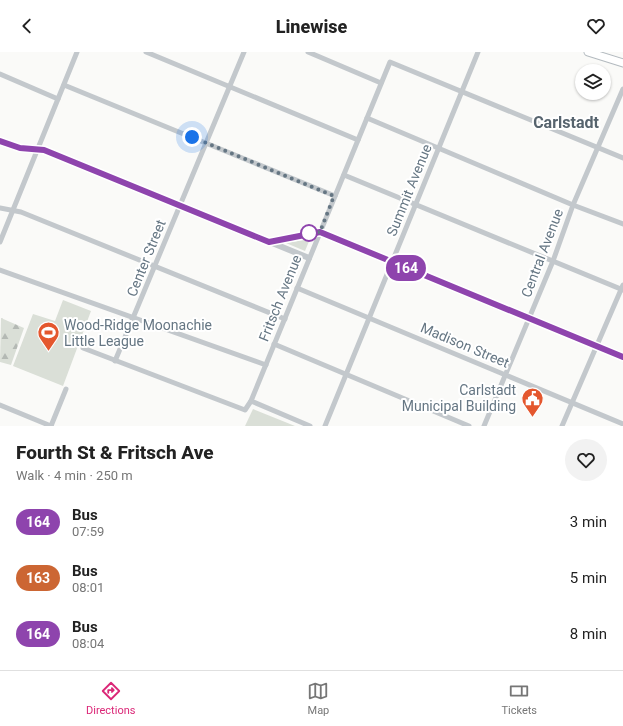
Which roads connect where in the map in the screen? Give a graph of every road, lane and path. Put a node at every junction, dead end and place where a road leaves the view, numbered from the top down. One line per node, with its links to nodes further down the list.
1 (77, 52): 10 (street)
2 (146, 52): 11 (street)
3 (244, 52): 11 (street, Center Street)
4 (308, 52): 9 (street)
5 (478, 52): 13 (street, Summit Avenue)
6 (588, 52): 7 (main road)
7 (623, 63)
8 (0, 74): 14 (street)
9 (381, 83): 13 (street, Fritsch Avenue); 15 (street, Fritsch Avenue)
10 (64, 85): 14 (street); 18 (street)
11 (230, 86): 16 (street); 18 (street, Center Street)
12 (623, 89): 20 (street, Central Avenue)
13 (462, 92): 19 (street, Summit Avenue); 20 (street)
14 (58, 99): 21 (street)
15 (367, 118): 16 (street, Fritsch Avenue); 19 (street)
16 (358, 140): 23 (street, Fritsch Avenue)
17 (0, 141): 21 (street)
18 (207, 143): 24 (street); 26 (street, Center Street)
19 (438, 148): 25 (street); 27 (street, Summit Avenue)
20 (597, 148): 22 (street); 25 (street, Central Avenue)
21 (37, 149): 26 (street); 29 (street)
22 (623, 158)
23 (344, 175): 24 (street, Fritsch Avenue); 27 (street)
24 (334, 196): 31 (street, Fritsch Avenue)
25 (573, 205): 30 (street); 35 (street, Central Avenue)
26 (180, 206): 33 (street); 37 (street, Center Street)
27 (415, 206): 35 (street); 36 (street, Summit Avenue)
28 (0, 208): 29 (street)
29 (13, 211): 32 (street); 37 (street)
30 (623, 224)
31 (320, 232): 33 (street); 34 (street, Fritsch Avenue); 36 (street)
32 (0, 242)
33 (269, 242): 34 (street)
34 (308, 258): 39 (street, Fritsch Avenue)
35 (553, 261): 40 (street); 42 (street, Central Avenue)
36 (393, 263): 41 (street, Summit Avenue); 42 (street)
37 (155, 267): 43 (street, Center Street); 44 (street)
38 (0, 270): 43 (street)
39 (297, 288): 41 (street, Madison Street); 44 (street, Fritsch Avenue)
40 (622, 288): 46 (street)
41 (369, 318): 51 (street, Summit Avenue); 52 (street, Madison Street)
42 (530, 318): 46 (street); 52 (street, Central Avenue)
43 (134, 319): 49 (street, Center Street); 50 (street)
44 (285, 319): 45 (street, Fritsch Avenue)
45 (274, 344): 50 (street, Fritsch Avenue); 51 (street)
46 (597, 346): 48 (street); 55 (street)
47 (83, 348): 49 (street)
48 (623, 357)
49 (115, 361): 54 (street, Fritsch Avenue)
50 (266, 365): 54 (street, Fritsch Avenue)
51 (347, 375): 60 (street, Summit Avenue); 61 (street)
52 (505, 375): 55 (street, Madison Street); 62 (street, Central Avenue)
53 (66, 390): 58 (street)
54 (251, 401): 59 (street)
55 (572, 402): 57 (street, Madison Street); 63 (street)
56 (0, 406): 58 (street)
57 (623, 424)
58 (51, 426)
59 (310, 426)
60 (325, 426)
61 (469, 426)
62 (484, 426)
63 (562, 426)

